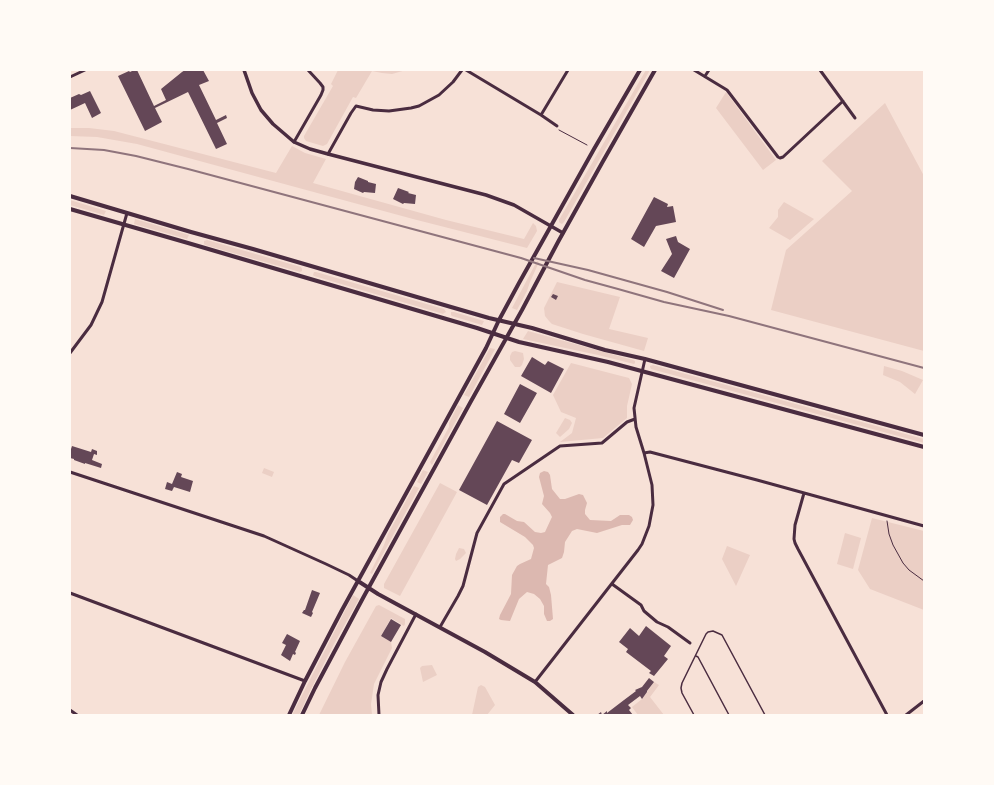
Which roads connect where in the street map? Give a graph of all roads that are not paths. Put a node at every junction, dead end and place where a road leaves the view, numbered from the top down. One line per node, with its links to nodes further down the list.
1 (85, 70): 13 (street)
2 (244, 70): 18 (street)
3 (308, 70): 18 (street)
4 (462, 70): 19 (street)
5 (466, 70): 15 (street)
6 (568, 70): 15 (street)
7 (640, 70): 24 (main road)
8 (655, 70): 25 (main road)
9 (694, 70): 12 (street)
10 (708, 70): 12 (street)
11 (820, 70): 14 (street)
12 (705, 76): 14 (street)
13 (70, 77)
14 (843, 101): 16 (street)
15 (541, 115): 17 (street)
16 (855, 118)
17 (557, 126)
18 (294, 142): 19 (street)
19 (328, 154): 24 (street)
20 (70, 196): 22 (main road)
21 (70, 210): 23 (main road)
22 (127, 213): 23 (street); 26 (main road)
23 (124, 225): 28 (main road); 30 (street)
24 (551, 226): 25 (street); 26 (main road)
25 (563, 233): 27 (main road)
26 (499, 320): 27 (main road); 28 (main road)
27 (514, 324): 29 (main road); 31 (main road)
28 (492, 333): 29 (main road); 40 (main road)
29 (506, 338): 32 (main road); 42 (main road)
30 (70, 353)
31 (645, 359): 32 (street); 34 (main road)
32 (642, 371): 33 (street); 35 (main road)
33 (635, 419): 36 (street); 45 (street)
34 (924, 435)
35 (924, 447)
36 (644, 453): 38 (street); 41 (street)
37 (70, 472): 40 (street)
38 (804, 493): 39 (street); 60 (street)
39 (924, 526)
40 (358, 581): 42 (main road); 48 (main road)
41 (612, 584): 46 (street); 49 (street)
42 (369, 588): 44 (main road); 54 (main road)
43 (70, 593): 48 (street)
44 (416, 614): 45 (main road); 55 (street)
45 (440, 627): 49 (main road)
46 (690, 643)
47 (695, 656): 57 (lane); 58 (lane); 59 (lane)
48 (305, 681): 53 (main road)
49 (535, 682): 56 (main road)
50 (924, 701): 61 (street)
51 (70, 710): 52 (street)
52 (77, 715)
53 (289, 715)
54 (302, 715)
55 (379, 715)
56 (573, 715)
57 (694, 715)
58 (729, 715)
59 (765, 715)
60 (888, 715)
61 (906, 715)

